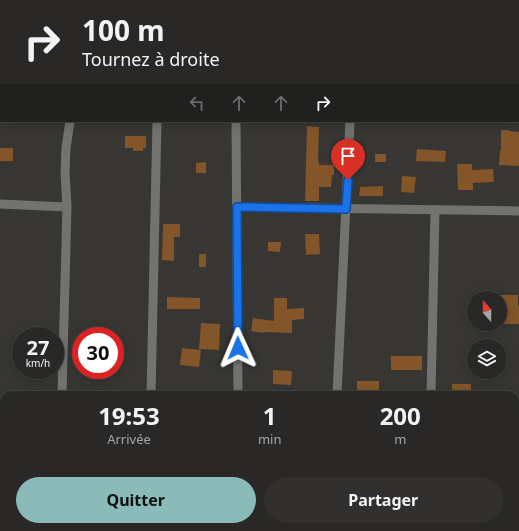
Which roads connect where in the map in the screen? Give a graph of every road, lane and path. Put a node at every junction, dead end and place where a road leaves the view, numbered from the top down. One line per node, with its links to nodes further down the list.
1 (70, 122): 6 (street)
2 (157, 122): 12 (street)
3 (236, 122): 7 (street)
4 (350, 122): 8 (street)
5 (0, 204): 6 (street)
6 (67, 207): 11 (street)
7 (237, 207): 8 (street); 13 (street)
8 (346, 209): 9 (street); 14 (street)
9 (435, 210): 10 (street); 15 (street)
10 (519, 211)
11 (62, 391)
12 (151, 391)
13 (238, 391)
14 (337, 391)
15 (430, 391)

